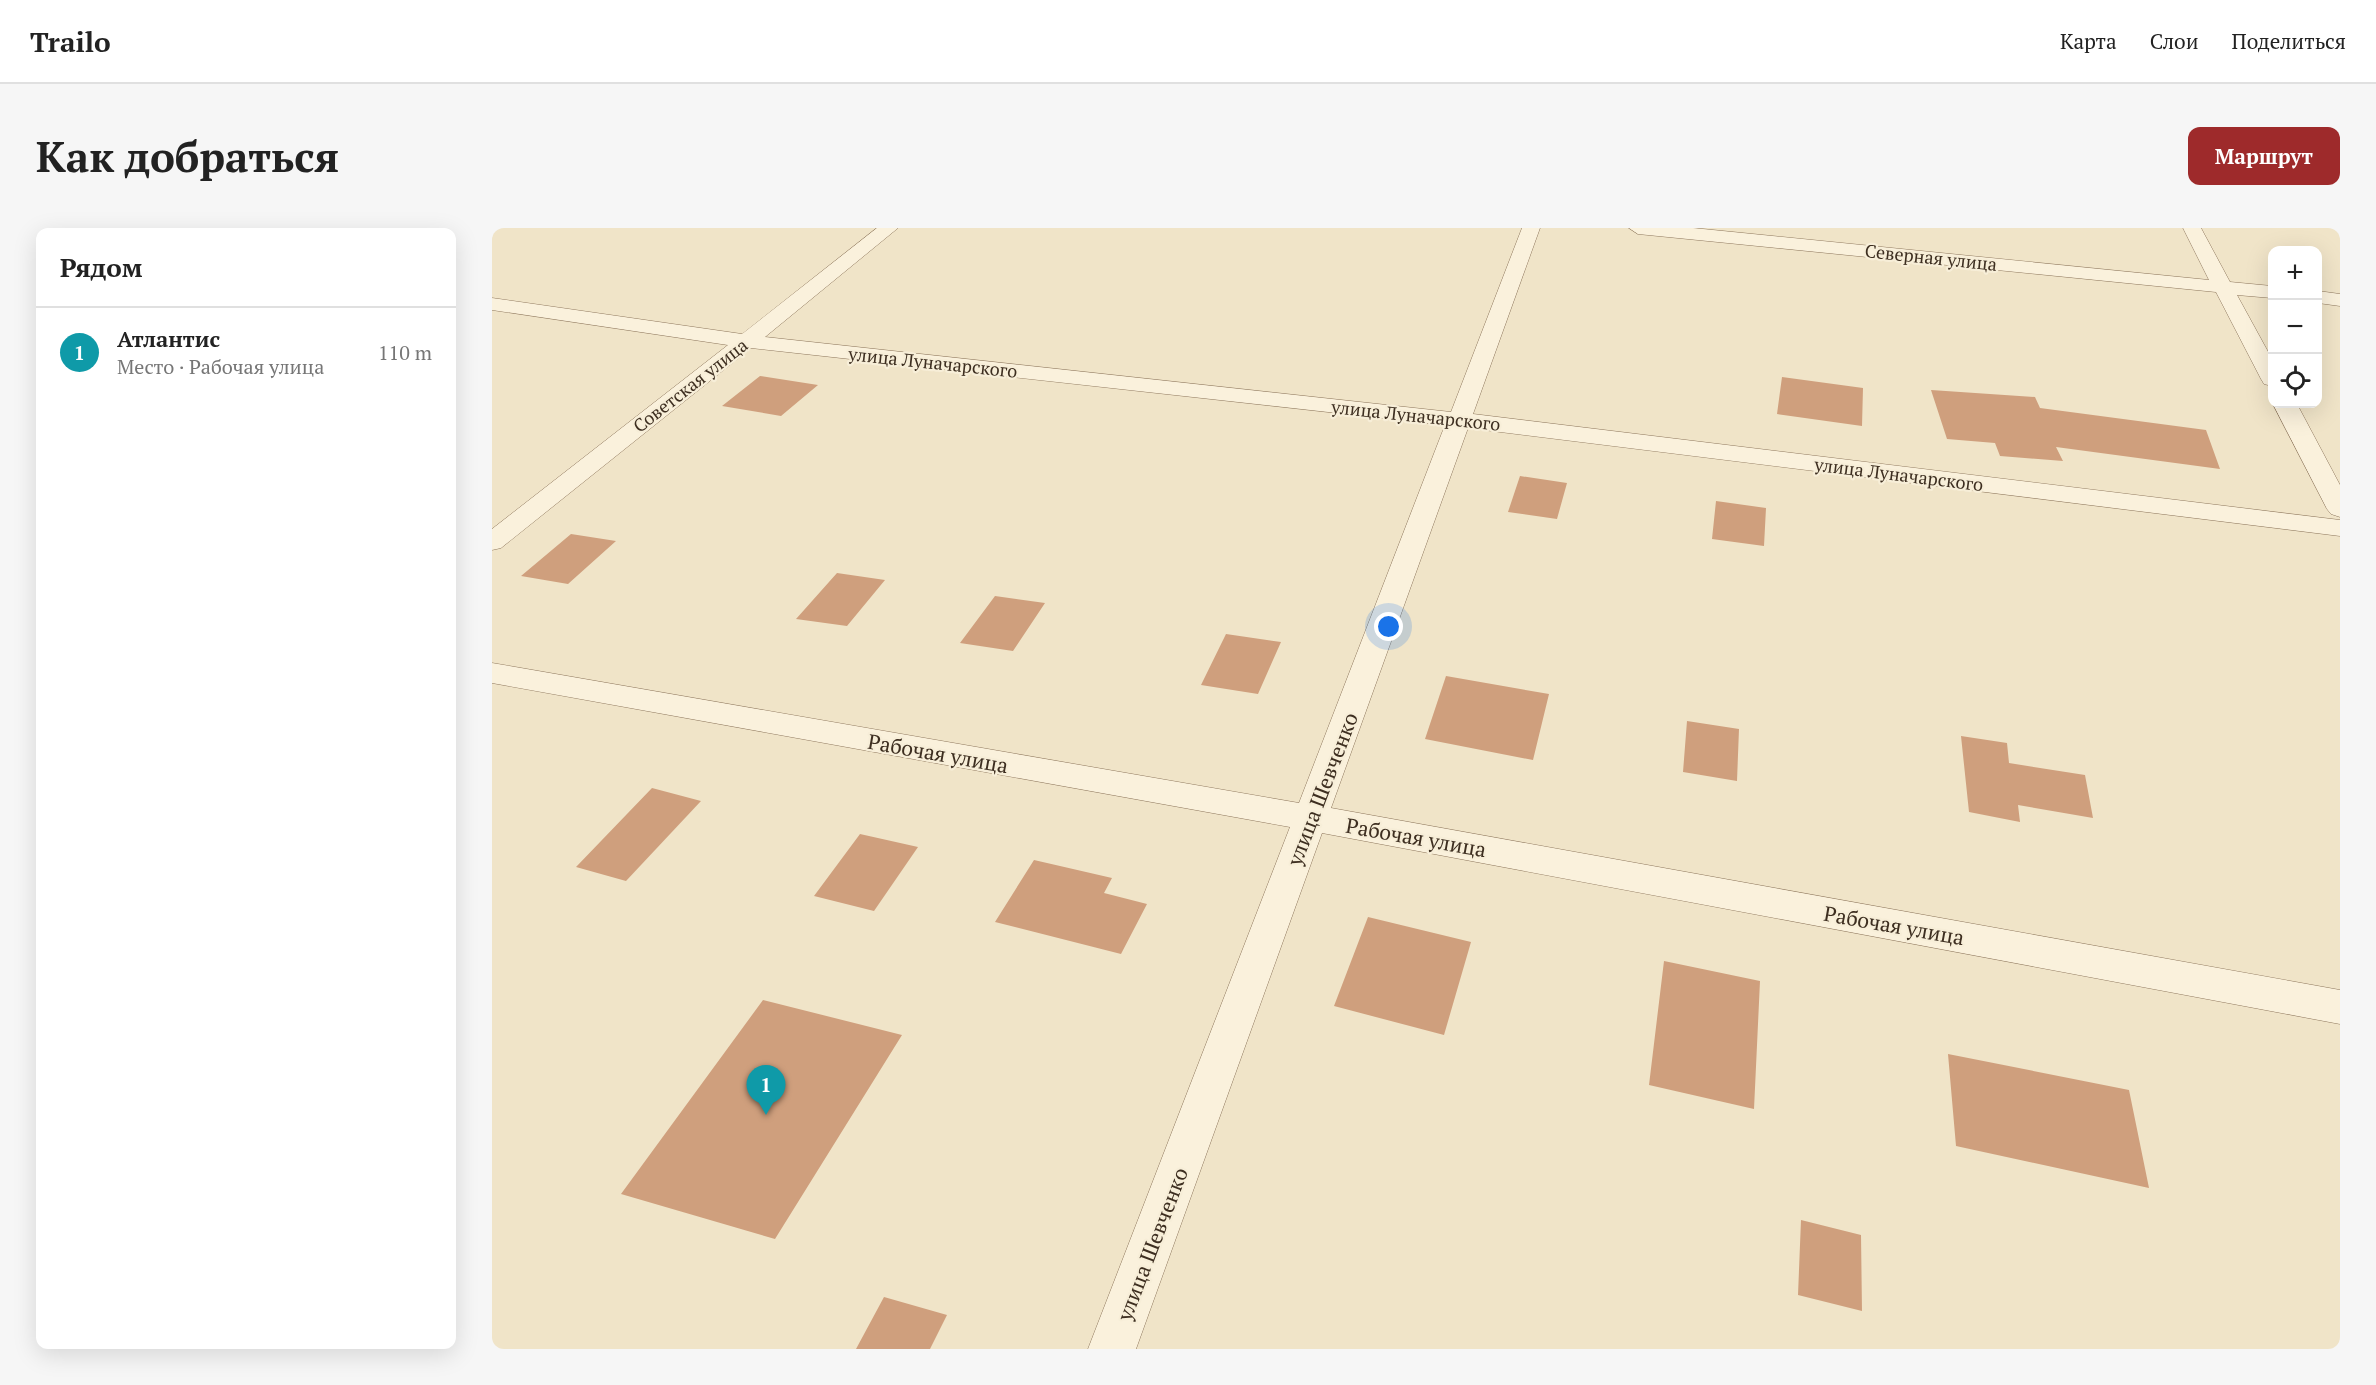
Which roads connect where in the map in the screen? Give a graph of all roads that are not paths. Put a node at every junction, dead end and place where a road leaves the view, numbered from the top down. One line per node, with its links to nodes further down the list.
1 (888, 228): 10 (street, Советская улица)
2 (1531, 228): 13 (street, улица Шевченко)
3 (1638, 228): 5 (street, Северная улица)
4 (2192, 228): 5 (street)
5 (2224, 286): 6 (street, Северная улица); 11 (street)
6 (2268, 292)
7 (2322, 298): 8 (street)
8 (2340, 300)
9 (492, 304): 10 (street, улица Луначарского)
10 (745, 341): 13 (street, улица Луначарского); 16 (street, Советская улица)
11 (2268, 371)
12 (2287, 408): 14 (street)
13 (1461, 420): 15 (street, улица Луначарского); 18 (street, улица Шевченко)
14 (2340, 509)
15 (2340, 528)
16 (492, 542)
17 (492, 673): 18 (street, Рабочая улица)
18 (1311, 818): 19 (street, Рабочая улица); 20 (street, улица Шевченко)
19 (2340, 1007)
20 (1112, 1349)

